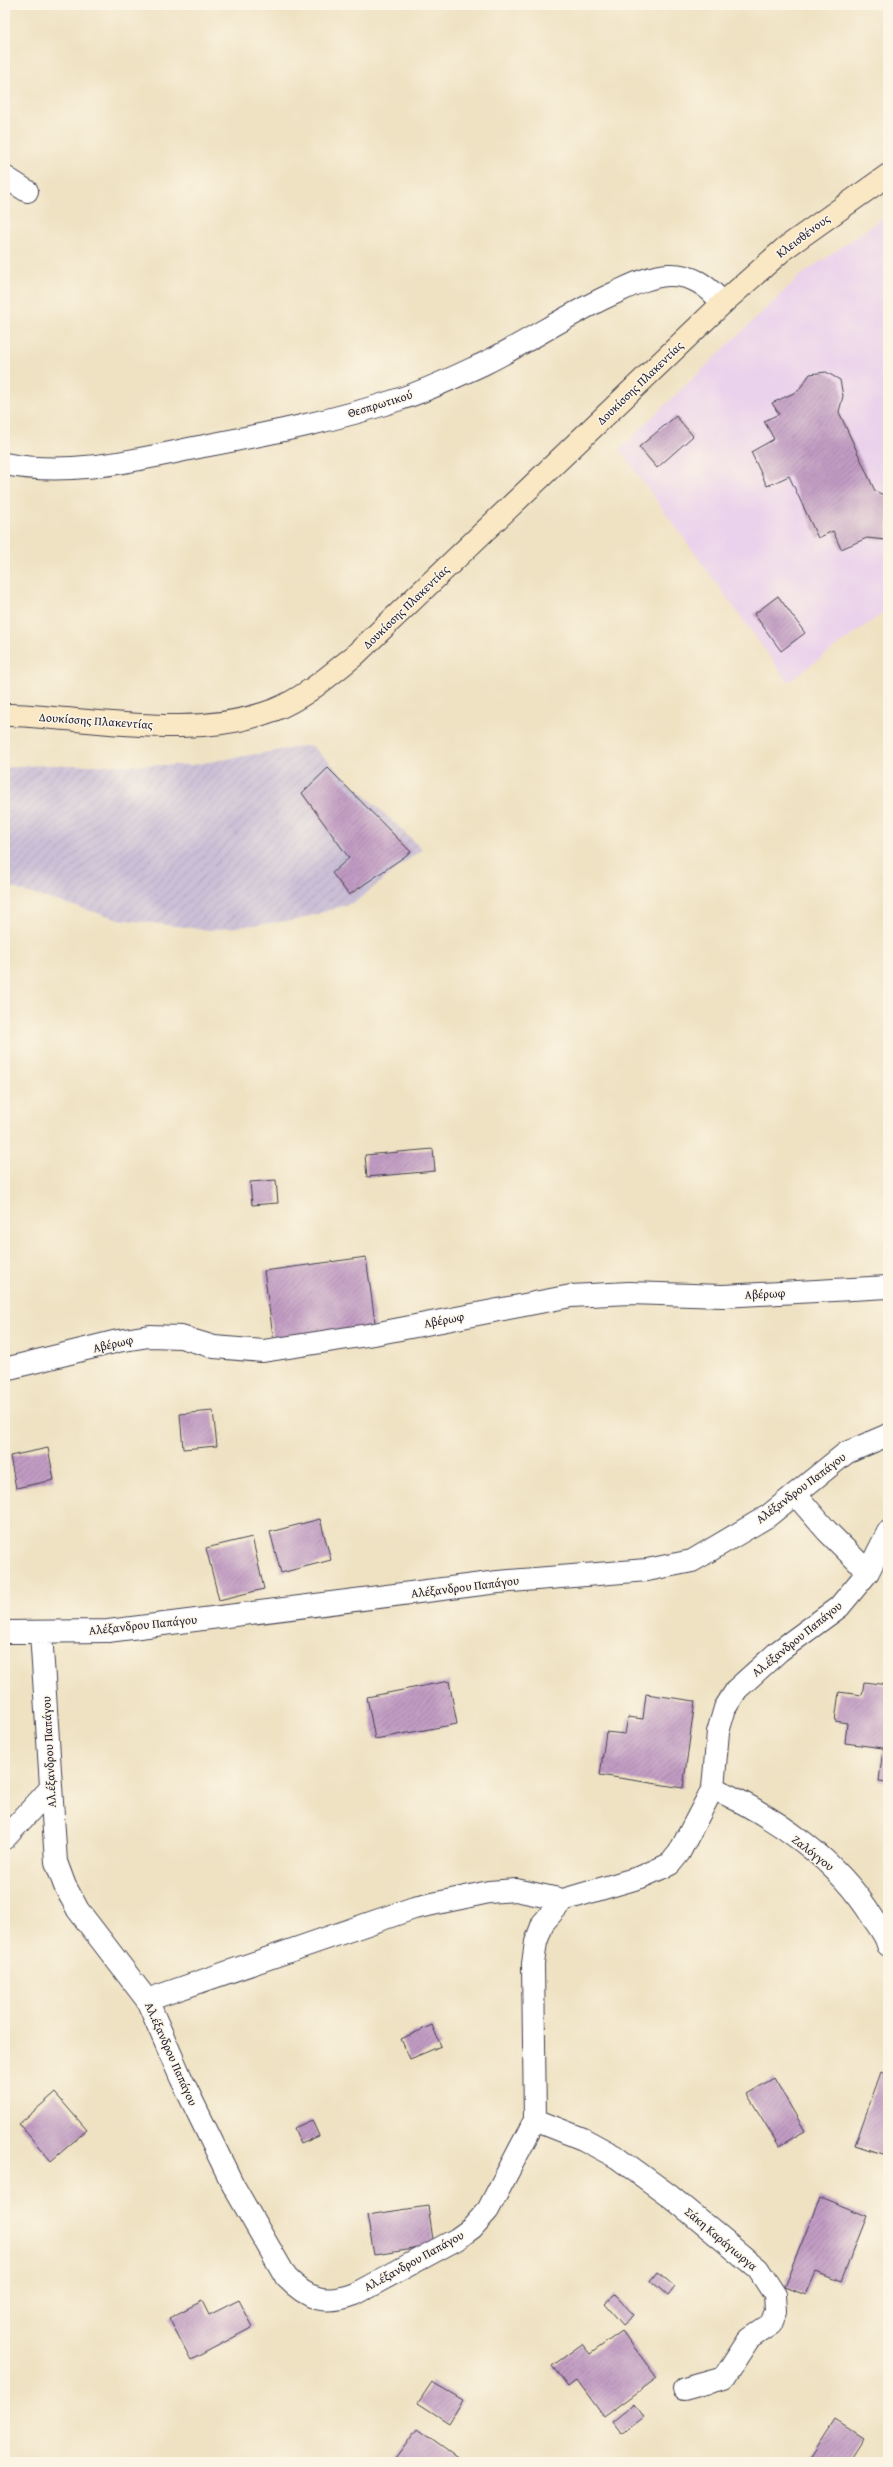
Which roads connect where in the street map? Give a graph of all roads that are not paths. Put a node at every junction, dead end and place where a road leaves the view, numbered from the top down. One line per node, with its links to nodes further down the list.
1 (888, 174): 4 (main road, Κλεισθένους)
2 (5, 176): 3 (street)
3 (27, 191)
4 (723, 303): 5 (street, Θεσπρωτικού); 6 (main road, Δουκίσσης Πλακεντίας)
5 (5, 464)
6 (5, 715)
7 (888, 1287): 8 (street, Αβέρωφ)
8 (5, 1369)
9 (888, 1435): 10 (street, Αλέξανδρου Παπάγου)
10 (796, 1495): 12 (street); 14 (street, Αλέξανδρου Παπάγου)
11 (888, 1532): 12 (street, Αλ.έξανδρου Παπάγου)
12 (868, 1572): 15 (street, Αλ.έξανδρου Παπάγου)
13 (5, 1632): 14 (street, Αλέξανδρου Παπάγου)
14 (41, 1632): 16 (street, Αλ.έξανδρου Παπάγου)
15 (713, 1788): 18 (street, Αλ.έξανδρου Παπάγου); 19 (street, Ζαλόγγου)
16 (50, 1789): 17 (street); 20 (street, Αλ.έξανδρου Παπάγου)
17 (5, 1838)
18 (563, 1900): 20 (street); 21 (street, Αλ.έξανδρου Παπάγου)
19 (888, 1945)
20 (147, 2000): 21 (street, Αλ.έξανδρου Παπάγου)
21 (535, 2120): 22 (street, Σάκη Καράγιωργα)
22 (684, 2389)

